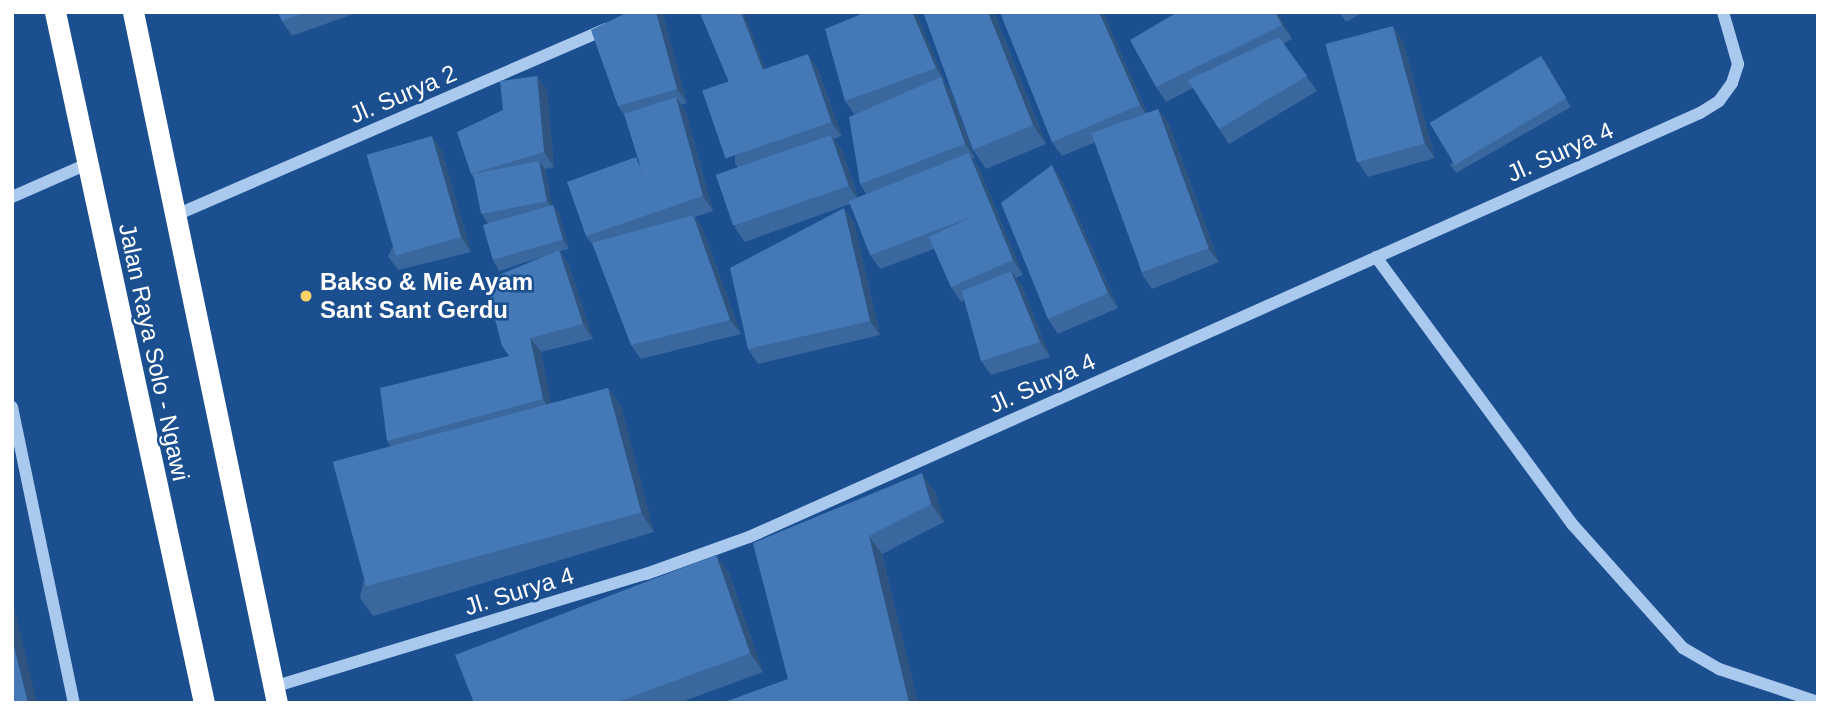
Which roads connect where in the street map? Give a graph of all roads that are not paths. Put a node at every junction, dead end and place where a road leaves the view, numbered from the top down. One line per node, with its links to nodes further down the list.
1 (55, 12): 5 (highway, Jalan Raya Solo - Ngawi)
2 (133, 12): 7 (highway, Jalan Raya Solo - Ngawi)
3 (1723, 12): 8 (street, Jl. Surya 4)
4 (616, 25): 7 (street, Jl. Surya 2)
5 (87, 164): 6 (street); 13 (highway, Jalan Raya Solo - Ngawi)
6 (12, 197)
7 (176, 215): 10 (highway, Jalan Raya Solo - Ngawi)
8 (1376, 257): 10 (street, Jl. Surya 4); 11 (street)
9 (12, 407): 12 (street)
10 (275, 695)
11 (1818, 702)
12 (74, 703)
13 (204, 703)

